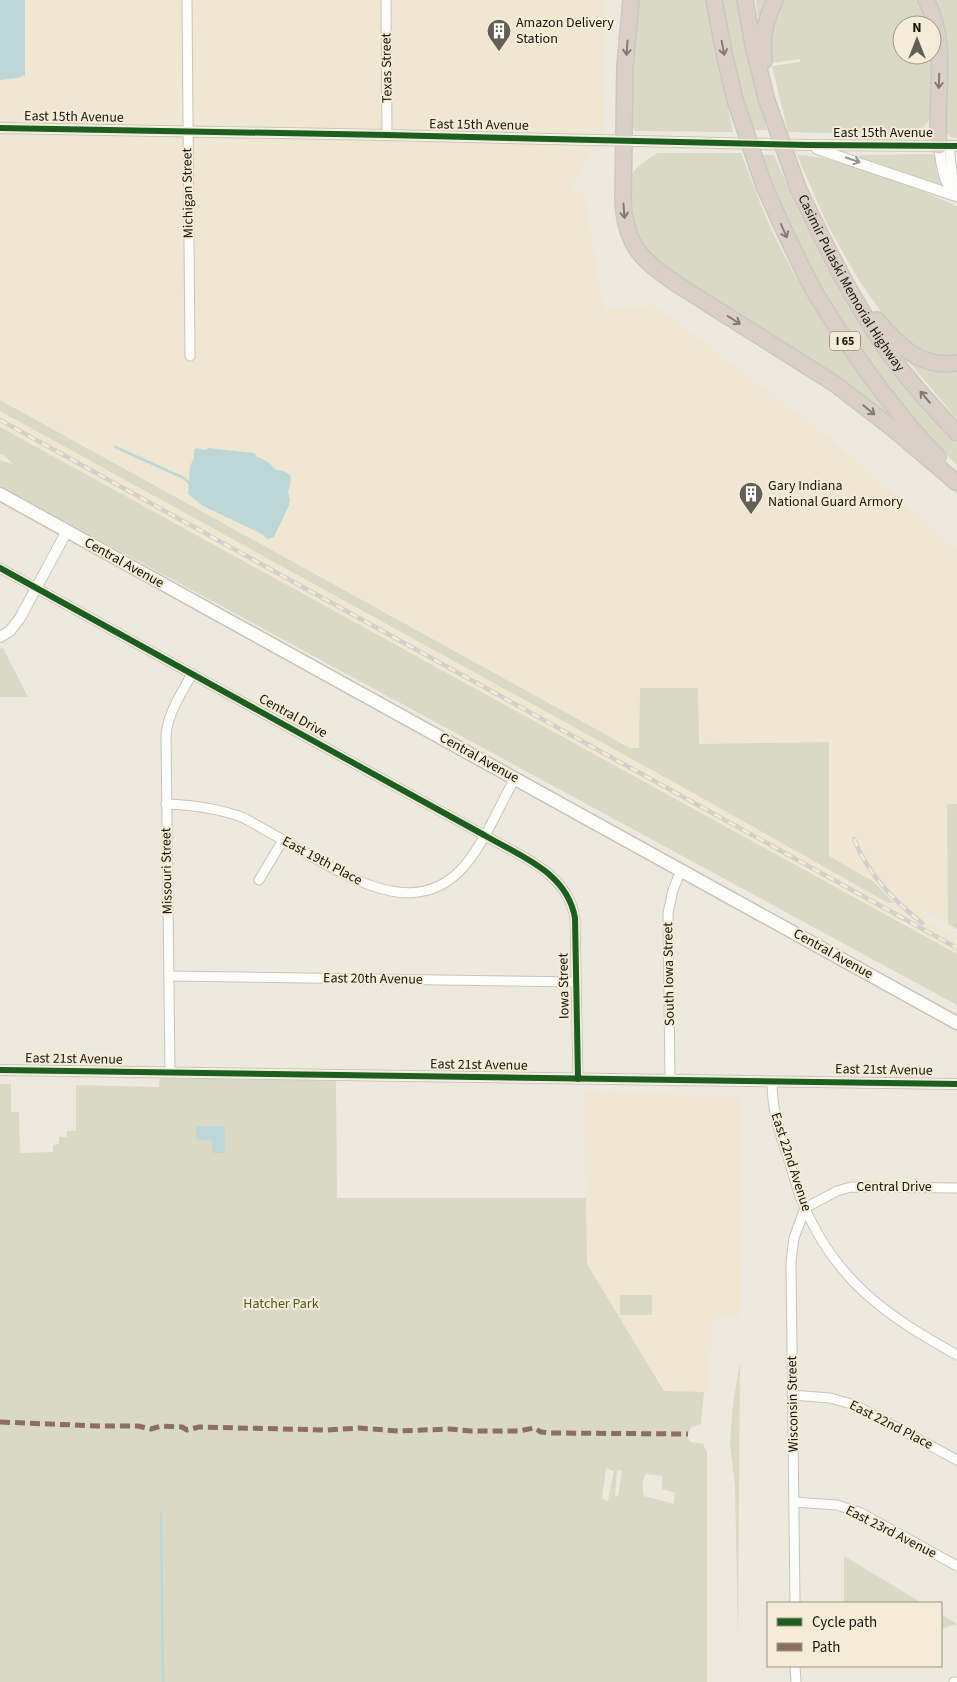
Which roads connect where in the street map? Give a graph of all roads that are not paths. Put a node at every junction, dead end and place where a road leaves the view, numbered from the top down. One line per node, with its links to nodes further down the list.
1 (187, 0): 10 (street, Michigan Street)
2 (386, 0): 11 (street, Texas Street)
3 (631, 0): 12 (highway, one-way to 12)
4 (714, 0): 21 (highway, I 65, one-way to 21, bridge)
5 (745, 0): 8 (highway, Casimir Pulaski Memorial Highway / I 65)
6 (775, 0): 8 (highway)
7 (926, 0): 14 (highway, one-way to 14)
8 (766, 97): 17 (highway, Casimir Pulaski Memorial Highway / I 65, bridge)
9 (0, 128): 10 (street, East 15th Avenue)
10 (188, 132): 11 (street, East 15th Avenue); 18 (street, Michigan Street)
11 (387, 135): 12 (street, East 15th Avenue)
12 (624, 142): 13 (street, East 15th Avenue); 22 (highway, one-way to 22)
13 (806, 145): 14 (street, East 15th Avenue); 16 (street, one-way to 16)
14 (948, 146): 15 (street); 16 (street)
15 (957, 184)
16 (957, 196)
17 (841, 276): 19 (highway); 20 (highway, Casimir Pulaski Memorial Highway / I 65, one-way to 17)
18 (190, 356)
19 (957, 364)
20 (957, 433)
21 (957, 474)
22 (957, 484)
23 (0, 494): 24 (main road, Central Avenue)
24 (67, 531): 26 (street); 29 (main road, Central Avenue)
25 (0, 568): 26 (street, Central Drive)
26 (36, 588): 27 (street); 28 (street, Central Drive)
27 (0, 637)
28 (192, 674): 30 (street, Missouri Street); 31 (street, Central Drive)
29 (515, 778): 31 (street, East 19th Place); 33 (main road, Central Avenue)
30 (166, 804): 32 (street, East 19th Place); 36 (street, Missouri Street)
31 (484, 835): 32 (street, East 19th Place); 35 (street, Central Drive)
32 (283, 840): 34 (street)
33 (681, 870): 38 (main road, Central Avenue); 42 (street, South Iowa Street)
34 (259, 880)
35 (567, 894): 37 (street, Iowa Street)
36 (169, 976): 37 (street, East 20th Avenue); 40 (street, Missouri Street)
37 (576, 982): 41 (street, Iowa Street)
38 (957, 1023)
39 (0, 1070): 40 (street, East 21st Avenue)
40 (170, 1073): 41 (street, East 21st Avenue)
41 (578, 1079): 42 (street, East 21st Avenue)
42 (670, 1080): 43 (street, East 21st Avenue)
43 (772, 1081): 44 (street, East 21st Avenue); 46 (street, East 22nd Avenue)
44 (957, 1084)
45 (957, 1188): 46 (street, Central Drive)
46 (805, 1208): 47 (street, East 22nd Avenue); 48 (street, Wisconsin Street)
47 (957, 1355)
48 (792, 1394): 49 (street, East 22nd Place); 50 (street, Wisconsin Street)
49 (957, 1460)
50 (794, 1502): 51 (street, East 23rd Avenue); 52 (street, Wisconsin Street)
51 (957, 1566)
52 (795, 1602)
53 (796, 1667): 54 (street)
54 (796, 1682)

